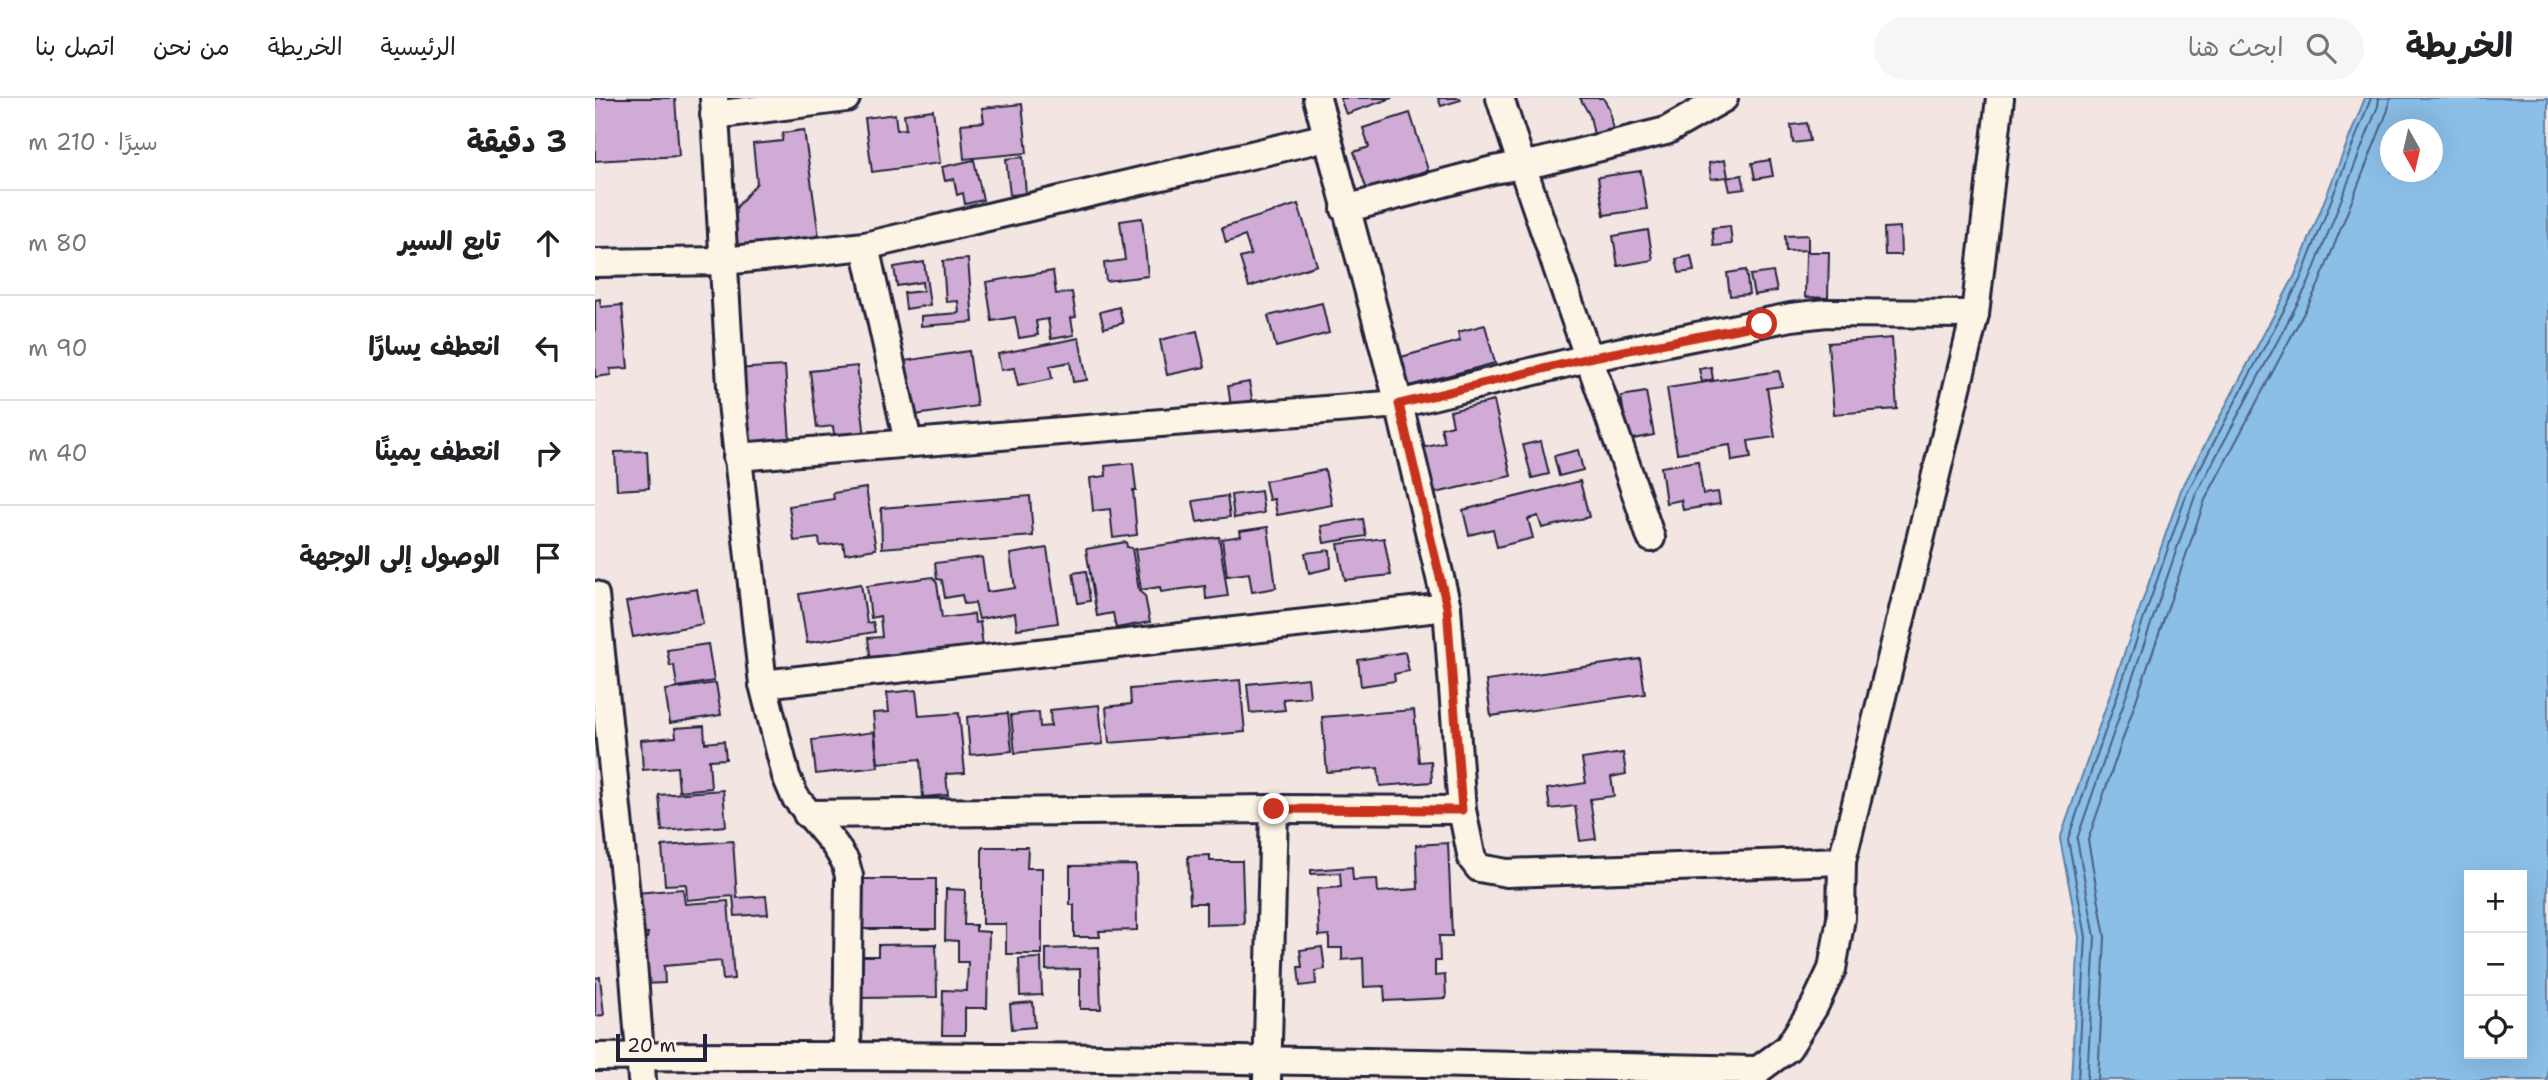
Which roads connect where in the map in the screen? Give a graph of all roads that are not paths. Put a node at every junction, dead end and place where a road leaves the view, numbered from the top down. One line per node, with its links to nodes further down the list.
1 (846, 98): 6 (street)
2 (1317, 98): 7 (street)
3 (1500, 98): 8 (street)
4 (1724, 98): 8 (street)
5 (2000, 98): 13 (street)
6 (714, 107): 11 (street)
7 (1327, 137): 9 (street); 10 (street)
8 (1521, 165): 9 (street); 14 (street)
9 (1345, 209): 15 (street)
10 (865, 246): 11 (street); 16 (street)
11 (724, 261): 12 (street); 17 (street)
12 (595, 263)
13 (1975, 314): 14 (street); 26 (street)
14 (1588, 358): 15 (street); 18 (street)
15 (1399, 404): 16 (street); 20 (street)
16 (908, 442): 17 (street)
17 (737, 457): 21 (street)
18 (1651, 538)
19 (595, 595): 22 (street)
20 (1447, 607): 21 (street); 24 (street)
21 (763, 684): 25 (street)
22 (602, 722): 29 (street)
23 (1274, 809): 24 (street); 25 (street); 30 (street)
24 (1462, 810): 26 (street)
25 (807, 814): 27 (street)
26 (1842, 861): 31 (street)
27 (847, 1056): 29 (street); 30 (street)
28 (595, 1057): 29 (street)
29 (641, 1068)
30 (1267, 1070): 31 (street)
31 (1755, 1075)

